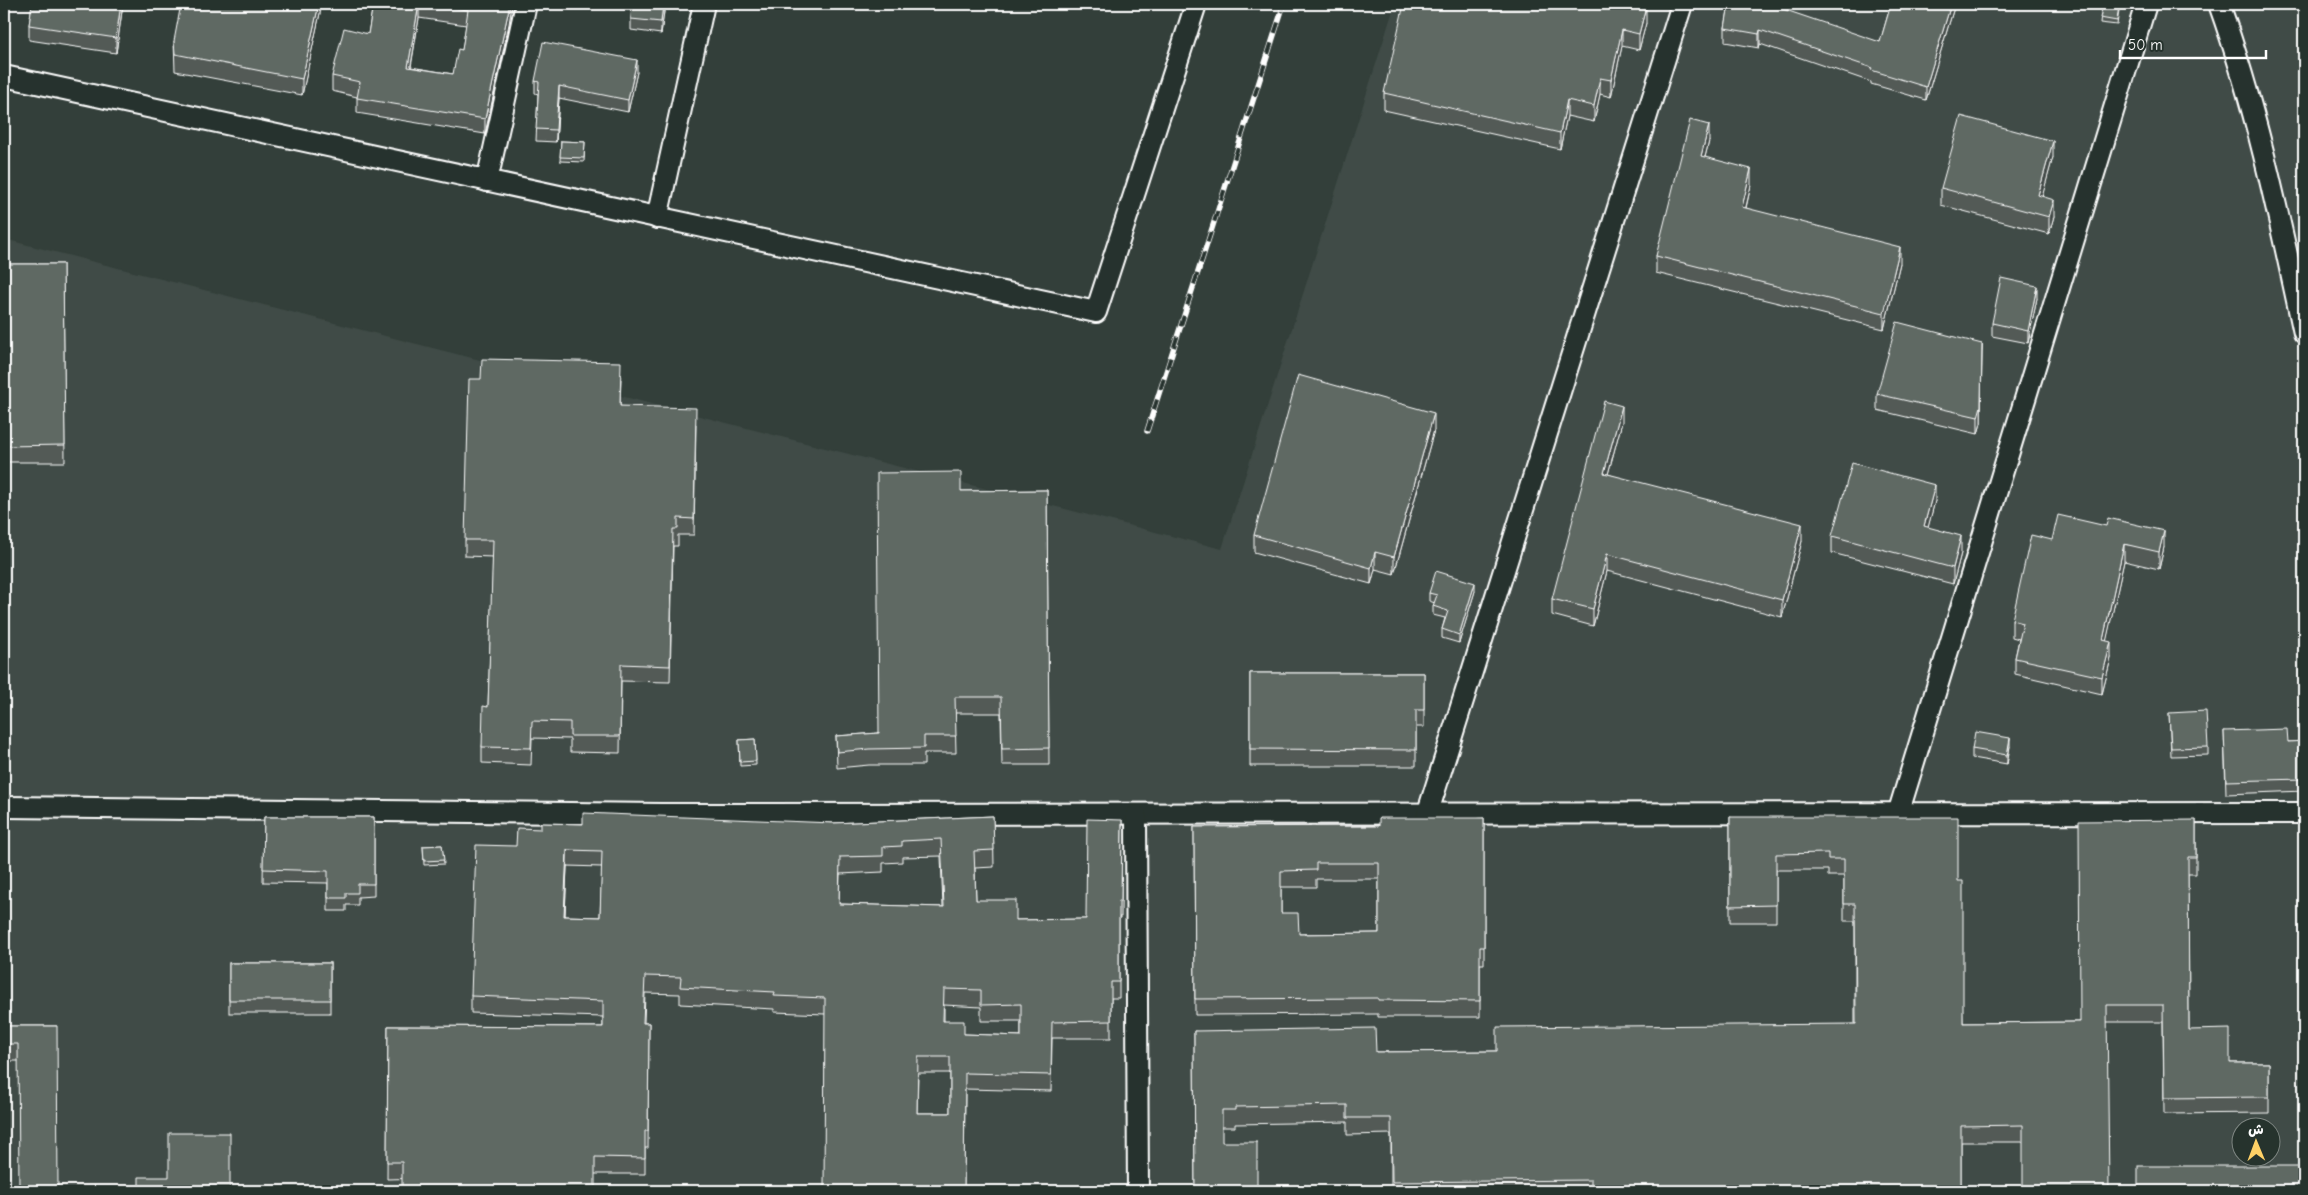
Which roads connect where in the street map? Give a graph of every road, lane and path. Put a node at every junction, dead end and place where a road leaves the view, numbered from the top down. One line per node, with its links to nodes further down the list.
1 (526, 4): 8 (street)
2 (704, 4): 9 (street)
3 (1196, 4): 9 (street)
4 (1682, 4): 15 (street)
5 (2146, 4): 13 (street)
6 (2219, 4): 10 (street)
7 (4, 76): 8 (street)
8 (487, 181): 9 (street)
9 (657, 218)
10 (2304, 332)
11 (4, 807): 14 (street)
12 (2304, 813): 13 (street)
13 (1898, 814): 15 (street)
14 (1136, 815): 15 (street); 16 (street)
15 (1428, 815)
16 (1138, 1191)

